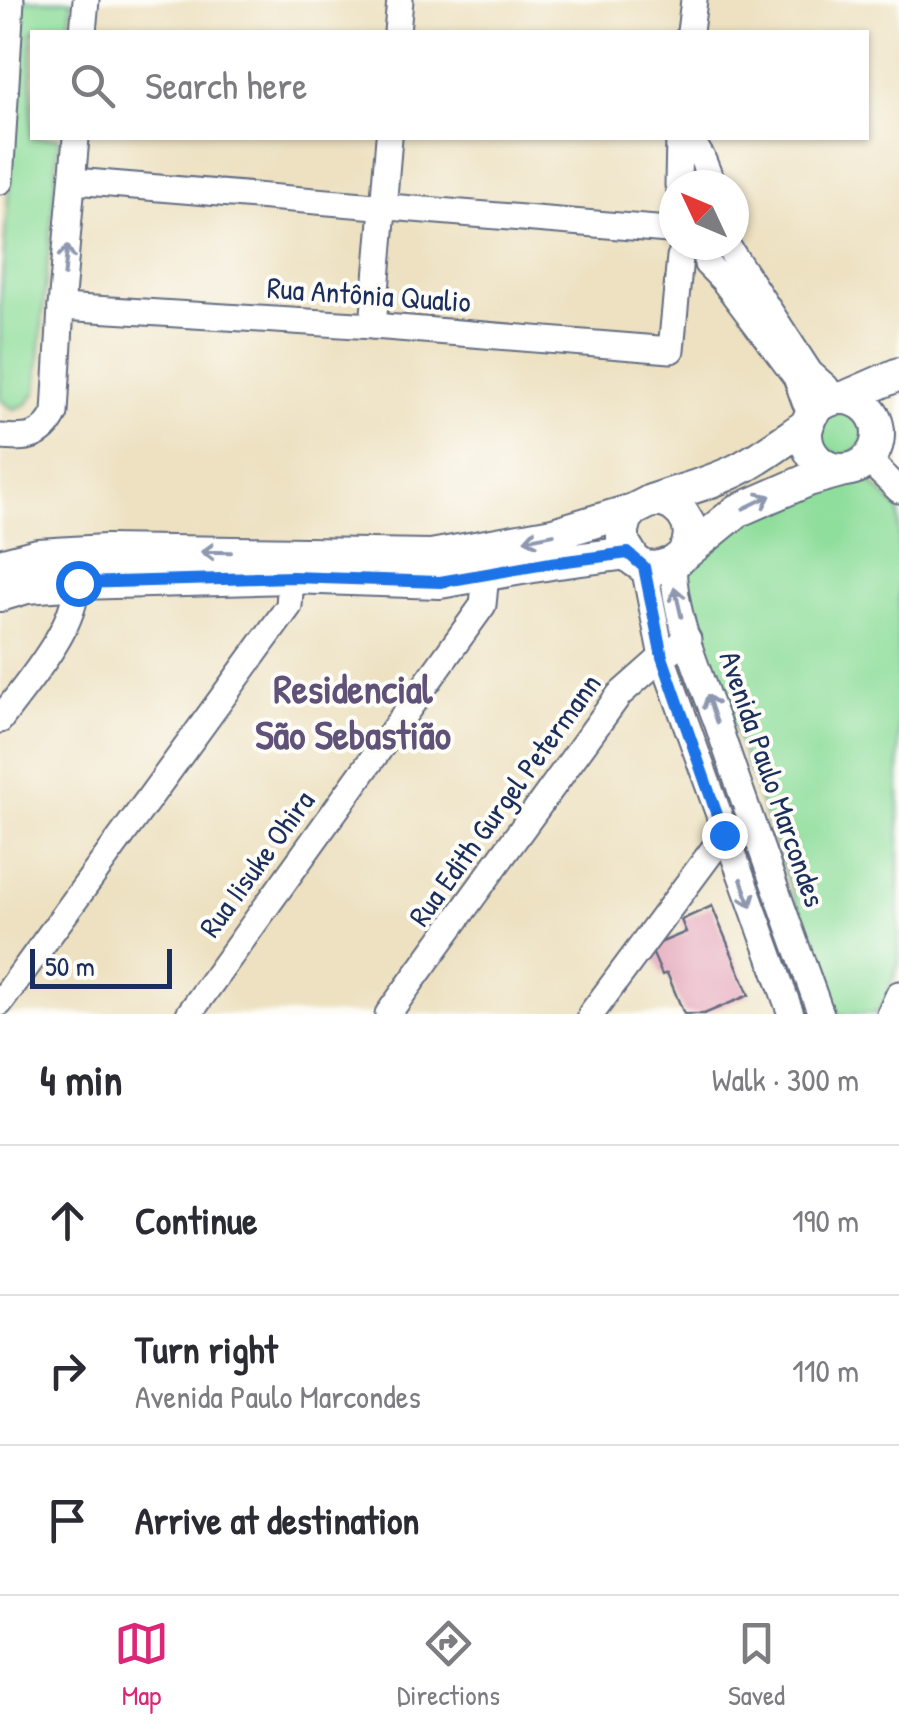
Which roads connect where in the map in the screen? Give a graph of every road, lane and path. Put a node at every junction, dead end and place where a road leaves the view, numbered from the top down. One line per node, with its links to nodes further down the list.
1 (10, 0): 8 (street)
2 (86, 0): 5 (street)
3 (400, 0): 6 (street)
4 (694, 0): 7 (street)
5 (82, 30)
6 (397, 30)
7 (690, 30)
8 (3, 50): 15 (street)
9 (76, 140): 16 (street)
10 (389, 140): 17 (street)
11 (679, 140): 13 (street)
12 (691, 140): 14 (street)
13 (678, 170)
14 (706, 170)
15 (0, 181)
16 (74, 181): 17 (street); 24 (street, one-way to 16)
17 (383, 208): 18 (street); 25 (street)
18 (659, 222)
19 (680, 260): 25 (street, Rua Antônia Qualio)
20 (683, 260): 23 (street)
21 (714, 260): 23 (street)
22 (737, 260): 27 (street)
23 (707, 264): 27 (street)
24 (61, 307): 25 (street, Rua Antônia Qualio); 28 (street)
25 (373, 326)
26 (899, 374): 27 (main road)
27 (824, 409): 29 (main road); 29 (main road); 31 (main road)
28 (0, 436)
29 (872, 451): 30 (street); 32 (main road, one-way to 29)
30 (899, 490)
31 (642, 505): 32 (main road); 32 (main road); 33 (main road, one-way to 33)
32 (657, 560): 33 (main road); 38 (street, Avenida Paulo Marcondes, one-way to 32); 39 (street, Avenida Paulo Marcondes)
33 (484, 561): 35 (main road); 44 (street, Rua Iisuke Ohira)
34 (0, 564): 36 (main road)
35 (290, 565): 36 (main road); 43 (street)
36 (75, 568): 37 (main road); 40 (street)
37 (0, 595)
38 (688, 639): 39 (street, Rua Edith Gurgel Petermann); 41 (street, Avenida Paulo Marcondes, one-way to 38)
39 (662, 657): 42 (street, Avenida Paulo Marcondes); 45 (street, Rua Edith Gurgel Petermann)
40 (0, 720)
41 (751, 824): 42 (street); 48 (street, Avenida Paulo Marcondes)
42 (724, 835): 46 (street); 47 (street, Avenida Paulo Marcondes, one-way to 47)
43 (0, 1003)
44 (189, 1014)
45 (388, 1014)
46 (591, 1014)
47 (790, 1014)
48 (821, 1014)

